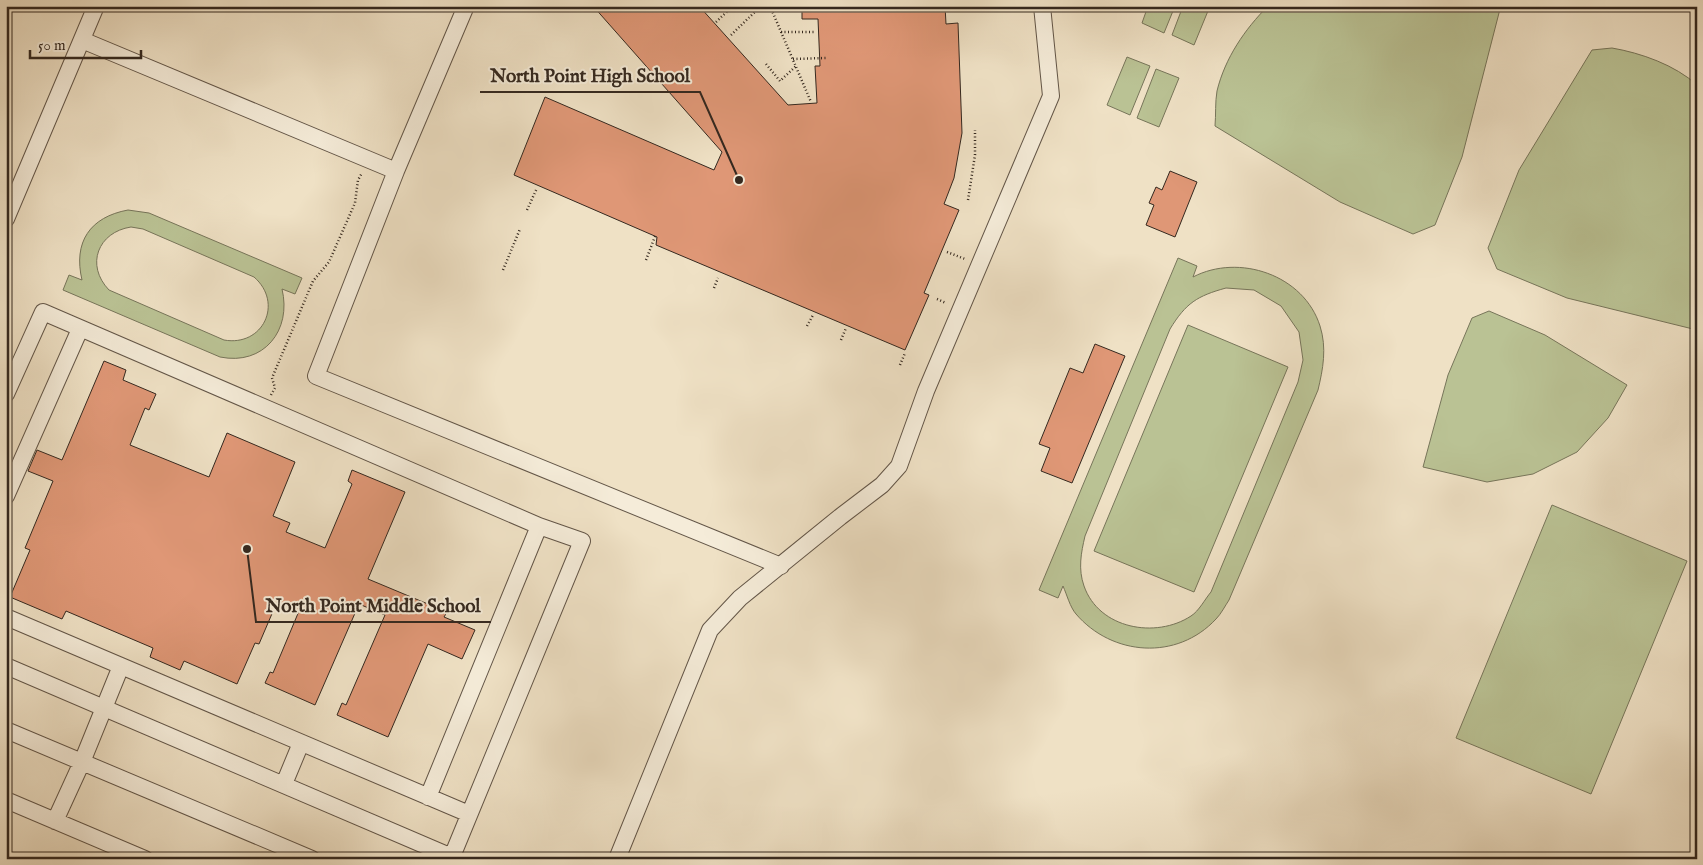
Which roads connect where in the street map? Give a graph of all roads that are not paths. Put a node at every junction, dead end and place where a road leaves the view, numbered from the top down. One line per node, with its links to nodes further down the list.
1 (96, 6): 4 (street)
2 (466, 6): 5 (street)
3 (1042, 6): 11 (street)
4 (82, 40): 5 (street); 6 (street)
5 (396, 171): 11 (street)
6 (6, 219)
7 (80, 329): 8 (street); 9 (street); 10 (street)
8 (6, 394)
9 (6, 496)
10 (539, 526): 20 (street); 22 (street)
11 (781, 566): 27 (street)
12 (6, 617): 14 (street)
13 (6, 666): 15 (street)
14 (121, 666): 15 (street); 17 (street)
15 (105, 707): 18 (street); 19 (street)
16 (6, 730): 18 (street)
17 (301, 743): 19 (street); 20 (street)
18 (82, 762): 23 (street); 26 (street)
19 (284, 784): 24 (street)
20 (428, 797): 22 (street)
21 (6, 800): 23 (street)
22 (469, 814): 24 (street)
23 (55, 821): 25 (street)
24 (452, 858)
25 (145, 859)
26 (312, 859)
27 (617, 859)

